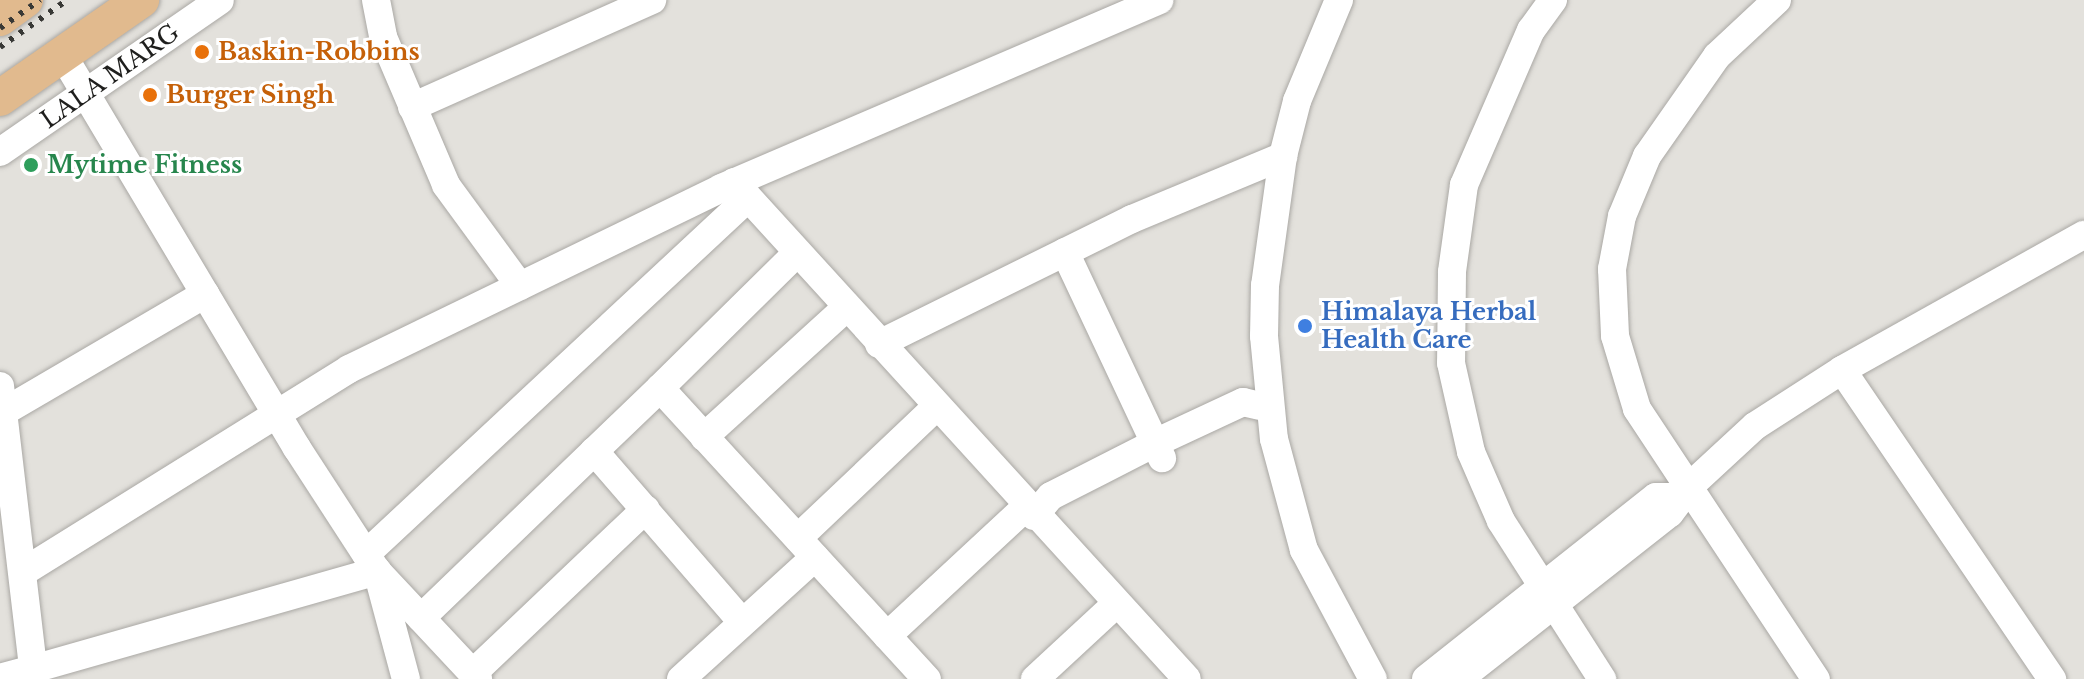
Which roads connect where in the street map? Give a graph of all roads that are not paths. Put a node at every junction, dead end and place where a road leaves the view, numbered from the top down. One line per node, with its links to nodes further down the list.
1 (25, 0): 10 (main road)
2 (141, 0): 11 (main road)
3 (220, 0): 12 (street, LALA MARG)
4 (377, 0): 14 (street)
5 (652, 0): 14 (street)
6 (1159, 0): 17 (street)
7 (1339, 0): 16 (street)
8 (1553, 0): 40 (street)
9 (1777, 0): 34 (street)
10 (0, 18)
11 (62, 54): 12 (street); 13 (main road)
12 (87, 94): 15 (street, LALA MARG); 22 (street)
13 (0, 98)
14 (412, 107): 21 (street)
15 (0, 152)
16 (1283, 156): 19 (street); 28 (street)
17 (741, 190): 20 (street); 21 (street); 38 (street)
18 (2084, 235): 25 (street)
19 (1065, 252): 24 (street); 32 (street)
20 (796, 254): 23 (street); 26 (street)
21 (520, 286): 30 (street)
22 (205, 294): 27 (street); 30 (street)
23 (846, 308): 24 (street); 31 (street)
24 (879, 344): 29 (street)
25 (1842, 370): 34 (street); 58 (street)
26 (660, 388): 31 (street); 33 (street)
27 (3, 398): 39 (street)
28 (1264, 404): 32 (street); 53 (street)
29 (936, 407): 36 (street); 37 (street)
30 (276, 413): 38 (street); 39 (street)
31 (704, 437): 37 (street)
32 (1159, 450): 36 (street)
33 (594, 451): 35 (street); 42 (street)
34 (1684, 491): 40 (street); 57 (street)
35 (646, 509): 43 (street); 46 (street)
36 (1036, 510): 41 (street); 44 (street)
37 (806, 548): 43 (street); 44 (street)
38 (371, 562): 42 (street); 45 (street); 49 (street)
39 (23, 572): 45 (street)
40 (1546, 596): 54 (street); 55 (street); 56 (street)
41 (1116, 604): 51 (street); 52 (street)
42 (421, 618): 46 (street)
43 (742, 622): 50 (street)
44 (887, 636): 47 (street)
45 (33, 669): 48 (street)
46 (476, 676)
47 (918, 676)
48 (0, 678)
49 (402, 678)
50 (681, 679)
51 (1035, 679)
52 (1187, 679)
53 (1373, 679)
54 (1426, 679)
55 (1459, 679)
56 (1602, 679)
57 (1816, 679)
58 (2052, 679)

